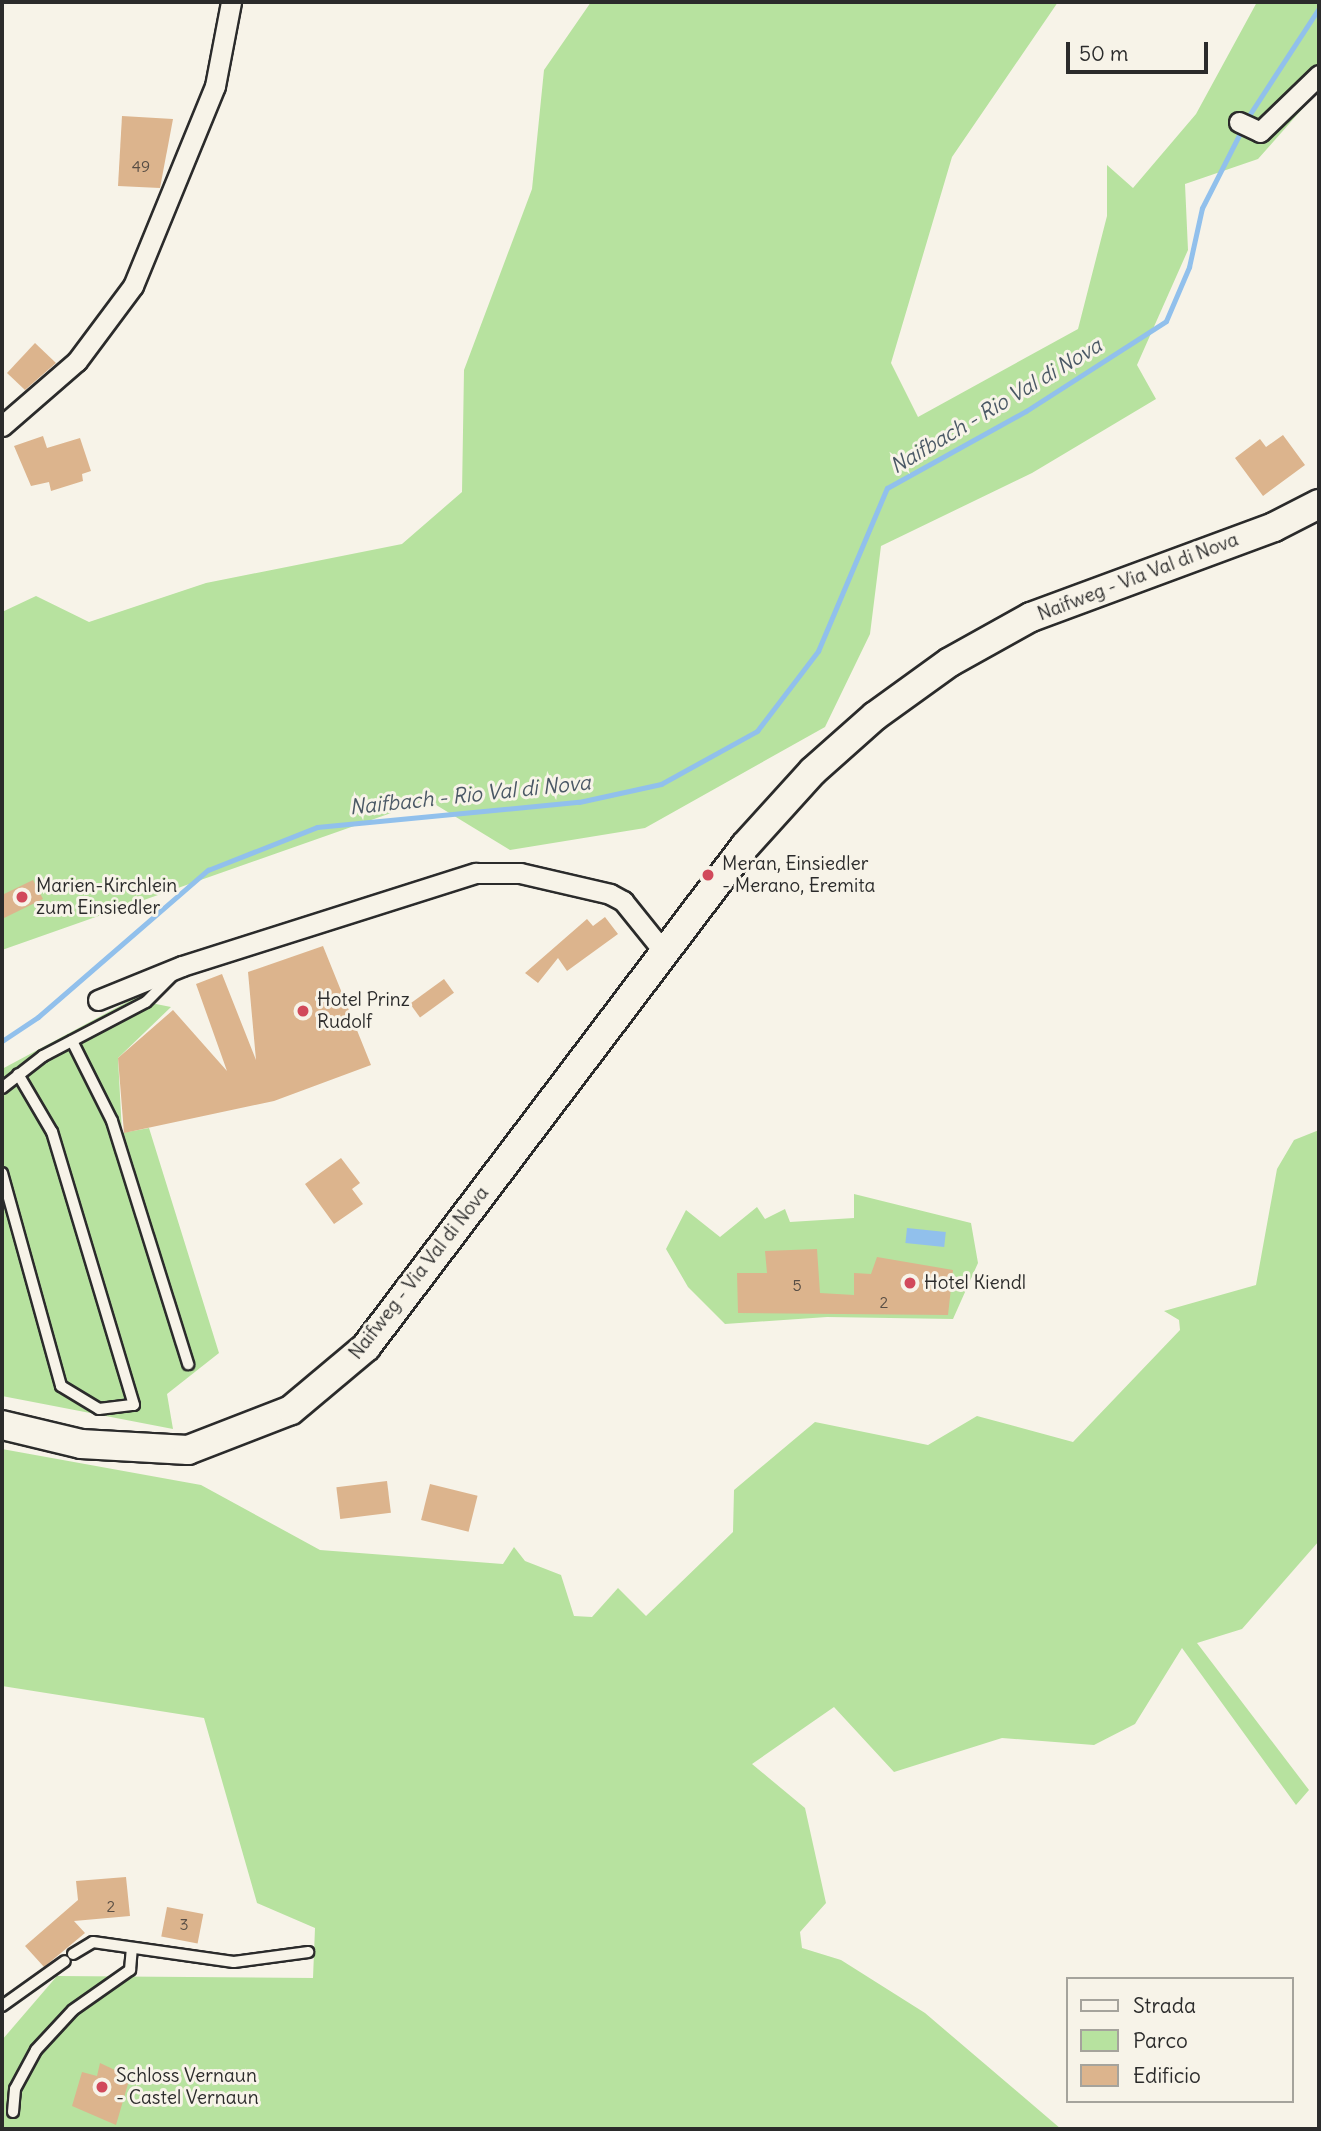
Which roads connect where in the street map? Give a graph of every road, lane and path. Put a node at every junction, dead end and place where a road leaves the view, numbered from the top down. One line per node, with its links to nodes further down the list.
1 (231, 2): 4 (street)
2 (1319, 75): 3 (street)
3 (1245, 127)
4 (2, 426)
5 (1319, 504): 6 (main road, Naifweg - Via Val di Nova)
6 (664, 951): 7 (street); 14 (main road, Naifweg - Via Val di Nova)
7 (182, 966): 8 (street); 9 (lane)
8 (98, 1000)
9 (72, 1041): 10 (lane); 13 (lane)
10 (18, 1074): 11 (lane); 12 (lane)
11 (2, 1088)
12 (2, 1173)
13 (188, 1364)
14 (2, 1425)
15 (132, 1948): 16 (lane); 17 (lane); 18 (lane)
16 (308, 1952)
17 (2, 2006)
18 (13, 2112)

